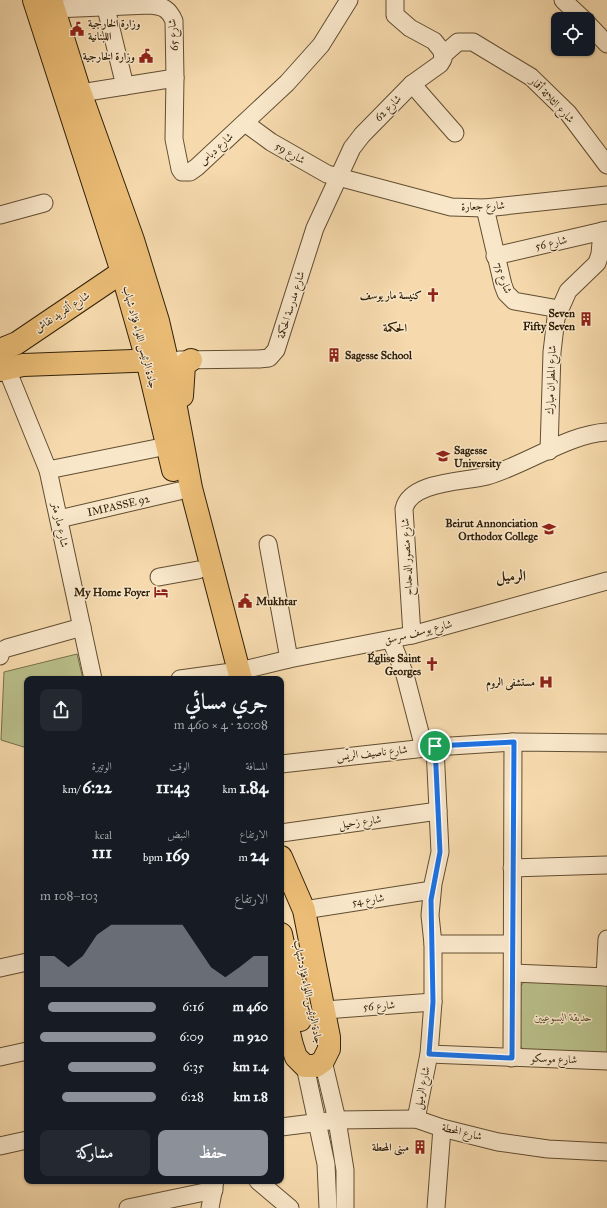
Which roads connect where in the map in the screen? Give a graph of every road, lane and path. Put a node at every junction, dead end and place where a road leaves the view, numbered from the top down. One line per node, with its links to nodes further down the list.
1 (34, 0): 14 (highway, جادة الرئيس اللواء فؤاد شهاب)
2 (349, 0): 15 (street, شارع دباس)
3 (395, 0): 10 (street)
4 (563, 0): 7 (street)
5 (105, 3): 6 (street, شارع 65); 11 (street, شارع 65); 13 (street)
6 (52, 5): 14 (highway, جادة الرئيس اللواء فؤاد شهاب)
7 (576, 12)
8 (595, 31): 9 (street)
9 (607, 44)
10 (441, 51): 12 (street, شارع 62); 17 (street, شارع الثلاثة أقمار)
11 (175, 78): 13 (street); 15 (street, شارع دباس)
12 (412, 84): 16 (street); 18 (street, شارع 62)
13 (125, 86): 14 (street)
14 (73, 94): 21 (highway, جادة الرئيس اللواء فؤاد شهاب); 29 (highway, جادة الرئيس اللواء فؤاد شهاب)
15 (244, 123): 18 (street, شارع 59)
16 (455, 133)
17 (607, 165)
18 (339, 177): 22 (street, شارع جعارة); 30 (street, شارع مدرسة الحكمة)
19 (607, 195): 22 (street, شارع جعارة)
20 (44, 203): 23 (street)
21 (101, 205): 26 (highway, جادة الرئيس اللواء فؤاد شهاب); 27 (highway)
22 (485, 208): 25 (street, شارع 75)
23 (0, 215)
24 (605, 231): 25 (street, شارع 56); 28 (street, شارع المطران مبارك)
25 (495, 256): 28 (street, شارع 75)
26 (122, 272): 27 (highway, شارع ألفريد نقاش); 29 (highway, جادة الرئيس اللواء فؤاد شهاب)
27 (96, 290): 31 (highway, شارع ألفريد نقاش)
28 (559, 309): 34 (street, شارع المطران مبارك)
29 (157, 360): 30 (street, شارع مدرسة الحكمة); 31 (highway); 33 (highway, جادة الرئيس اللواء فؤاد شهاب)
30 (191, 360): 33 (highway)
31 (6, 364): 35 (street, شارع مار متر)
32 (607, 432): 34 (street, شارع منصور الدحداح)
33 (175, 446): 35 (street); 36 (highway, جادة الرئيس اللواء فؤاد شهاب); 47 (highway, جادة الرئيس اللواء فؤاد شهاب)
34 (549, 451): 43 (street, شارع منصور الدحداح)
35 (48, 470): 37 (street, شارع مار متر)
36 (178, 491): 37 (street, IMPASSE 92); 39 (highway, جادة الرئيس اللواء فؤاد شهاب)
37 (59, 520): 42 (street, شارع مار متر)
38 (268, 544): 46 (street)
39 (198, 570): 40 (street); 47 (highway, جادة الرئيس اللواء فؤاد شهاب)
40 (159, 577)
41 (607, 581): 43 (street, شارع يوسف سرسق)
42 (82, 627): 45 (street); 48 (street, شارع مار متر)
43 (412, 635): 44 (street, شارع يوسف سرسق)
44 (391, 640): 46 (street, شارع يوسف سرسق); 52 (street, شارع الرميل)
45 (0, 656)
46 (289, 658): 47 (street, شارع يوسف سرسق)
47 (232, 675): 49 (street, شارع يوسف سرسق)
48 (92, 676)
49 (219, 676)
50 (514, 742): 51 (street, شارع ناصيف الريّس); 52 (street, شارع ناصيف الريّس); 58 (street)
51 (607, 743)
52 (430, 747): 53 (street, شارع ناصيف الريّس); 54 (street, شارع الرميل)
53 (284, 764)
54 (438, 811): 55 (street, شارع زحيل); 60 (street, شارع الرميل)
55 (284, 833)
56 (284, 864): 61 (highway)
57 (607, 865): 58 (street)
58 (512, 868): 64 (street)
59 (284, 880): 76 (highway, جادة الرئيس اللواء فؤاد شهاب)
60 (432, 890): 61 (street, شارع 54); 63 (street, شارع الرميل)
61 (304, 910): 71 (highway)
62 (607, 939): 69 (street)
63 (433, 944): 64 (street); 70 (street, شارع الرميل)
64 (512, 944): 68 (street)
65 (284, 945): 76 (highway, جادة الرئيس اللواء فؤاد شهاب)
66 (24, 963): 67 (street)
67 (0, 968)
68 (513, 973): 69 (street); 77 (street)
69 (606, 977)
70 (433, 1002): 71 (street, شارع 56); 74 (street, شارع الرميل)
71 (325, 1010): 76 (highway)
72 (284, 1018): 76 (highway)
73 (24, 1052): 75 (street)
74 (429, 1054): 77 (street, شارع موسكو); 79 (street, شارع الرميل)
75 (0, 1057)
76 (314, 1058): 80 (street); 81 (street)
77 (512, 1058): 78 (street, شارع موسكو)
78 (607, 1061)
79 (416, 1119): 80 (street, شارع المحطة); 83 (street, شارع المحطة)
80 (337, 1120): 81 (street, شارع المحطة); 93 (street)
81 (318, 1124): 82 (street, شارع المحطة); 92 (street)
82 (284, 1127)
83 (442, 1128): 86 (street, شارع المحطة); 94 (street)
84 (24, 1141): 85 (street)
85 (0, 1146)
86 (607, 1152)
87 (262, 1184): 91 (street)
88 (215, 1185): 89 (street); 90 (street)
89 (128, 1208)
90 (210, 1208)
91 (290, 1208)
92 (328, 1208)
93 (345, 1208)
94 (436, 1208)

